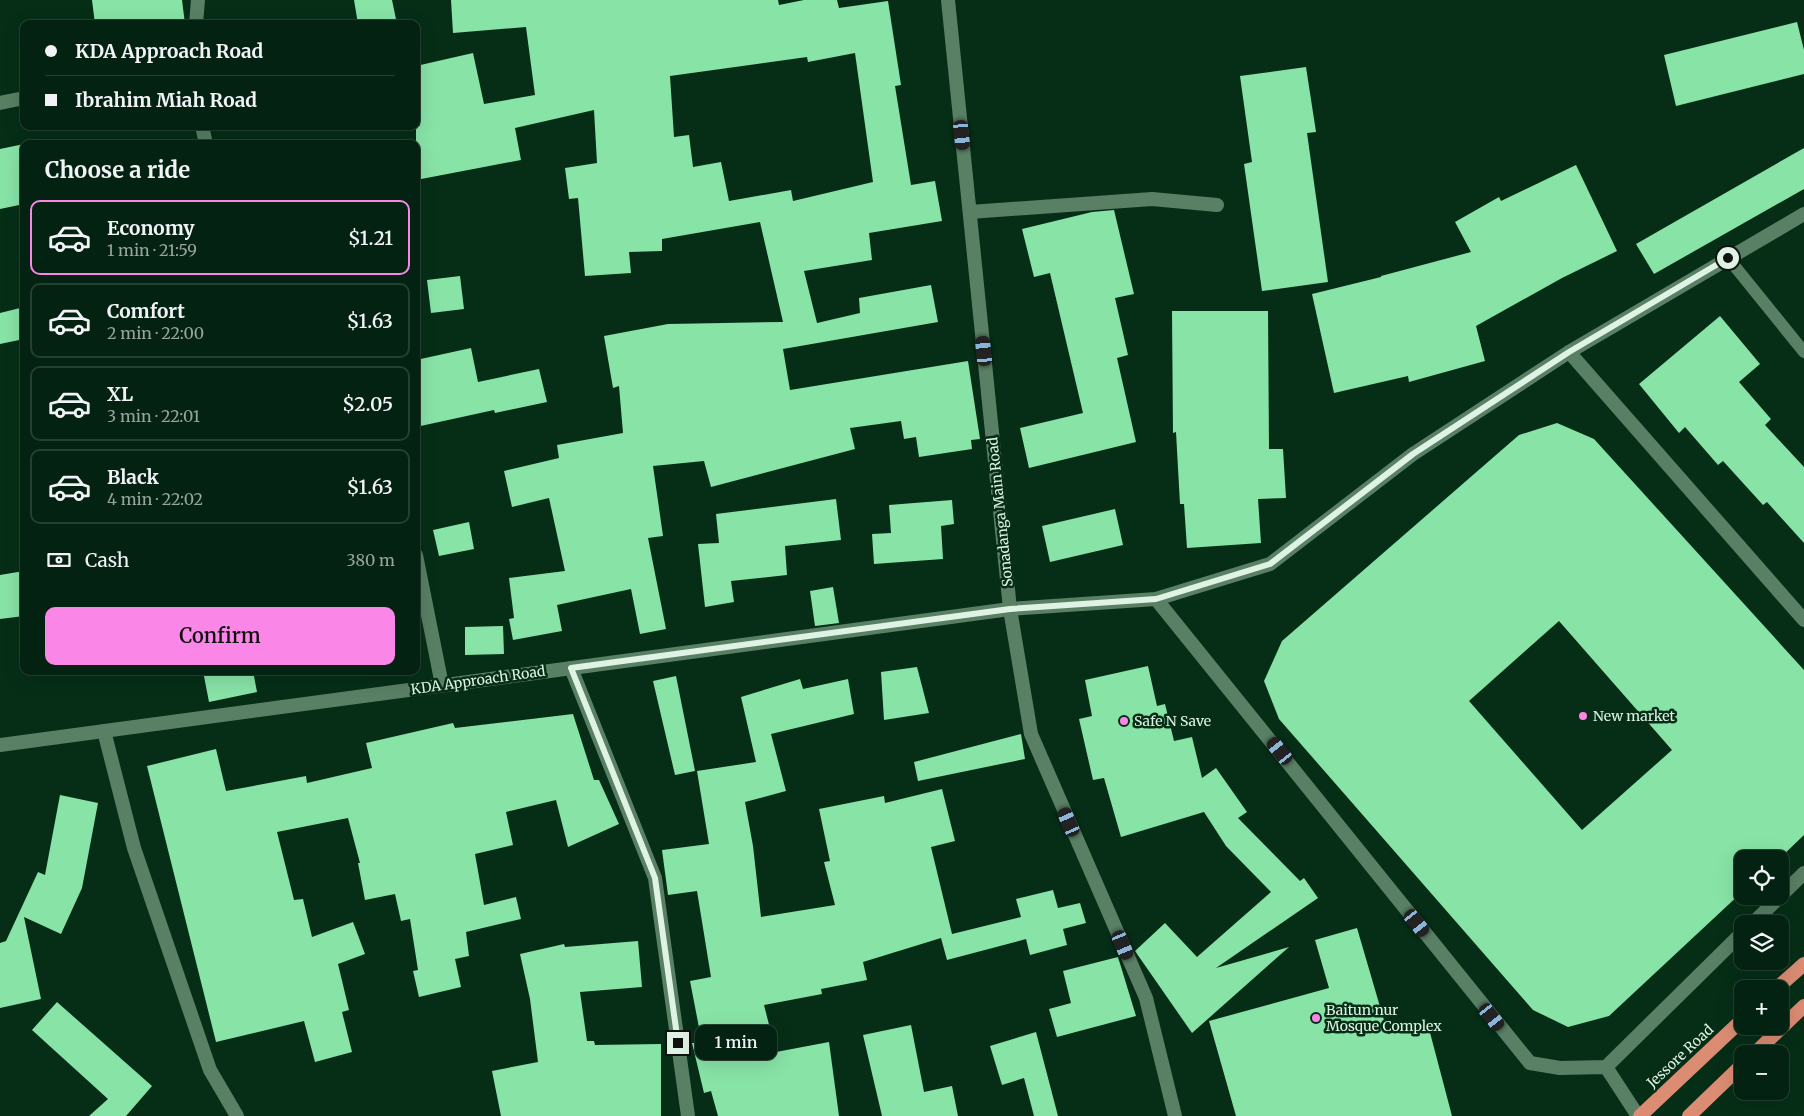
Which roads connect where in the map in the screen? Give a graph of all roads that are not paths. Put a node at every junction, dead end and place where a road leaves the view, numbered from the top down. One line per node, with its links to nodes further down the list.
1 (198, 0): 3 (street)
2 (948, 0): 7 (street, Sonadanga Main Road)
3 (196, 20)
4 (20, 99): 5 (street)
5 (0, 103)
6 (1217, 205): 7 (street)
7 (970, 212): 14 (street, Sonadanga Main Road)
8 (1804, 214): 9 (street, KDA Approach Road)
9 (1728, 258): 10 (street, KDA Approach Road); 11 (lane)
10 (1569, 352): 13 (street, KDA Approach Road); 15 (street)
11 (1804, 352)
12 (420, 575): 17 (street)
13 (1156, 599): 14 (street, KDA Approach Road); 28 (street)
14 (1010, 609): 16 (street, KDA Approach Road); 32 (street, Sonadanga Main Road)
15 (1804, 620)
16 (571, 668): 17 (street, KDA Approach Road); 31 (street)
17 (442, 685): 18 (street, KDA Approach Road)
18 (104, 731): 19 (street, KDA Approach Road); 30 (street)
19 (0, 746)
20 (1804, 873): 21 (street)
21 (1761, 915)
22 (1734, 941): 28 (street)
23 (1804, 964): 24 (highway)
24 (1786, 980)
25 (1804, 1006): 27 (highway)
26 (1734, 1027): 33 (highway, Jessore Road)
27 (1763, 1045)
28 (1606, 1067): 33 (street)
29 (1734, 1073): 34 (highway)
30 (237, 1116)
31 (688, 1116)
32 (1175, 1116)
33 (1639, 1116)
34 (1689, 1116)

